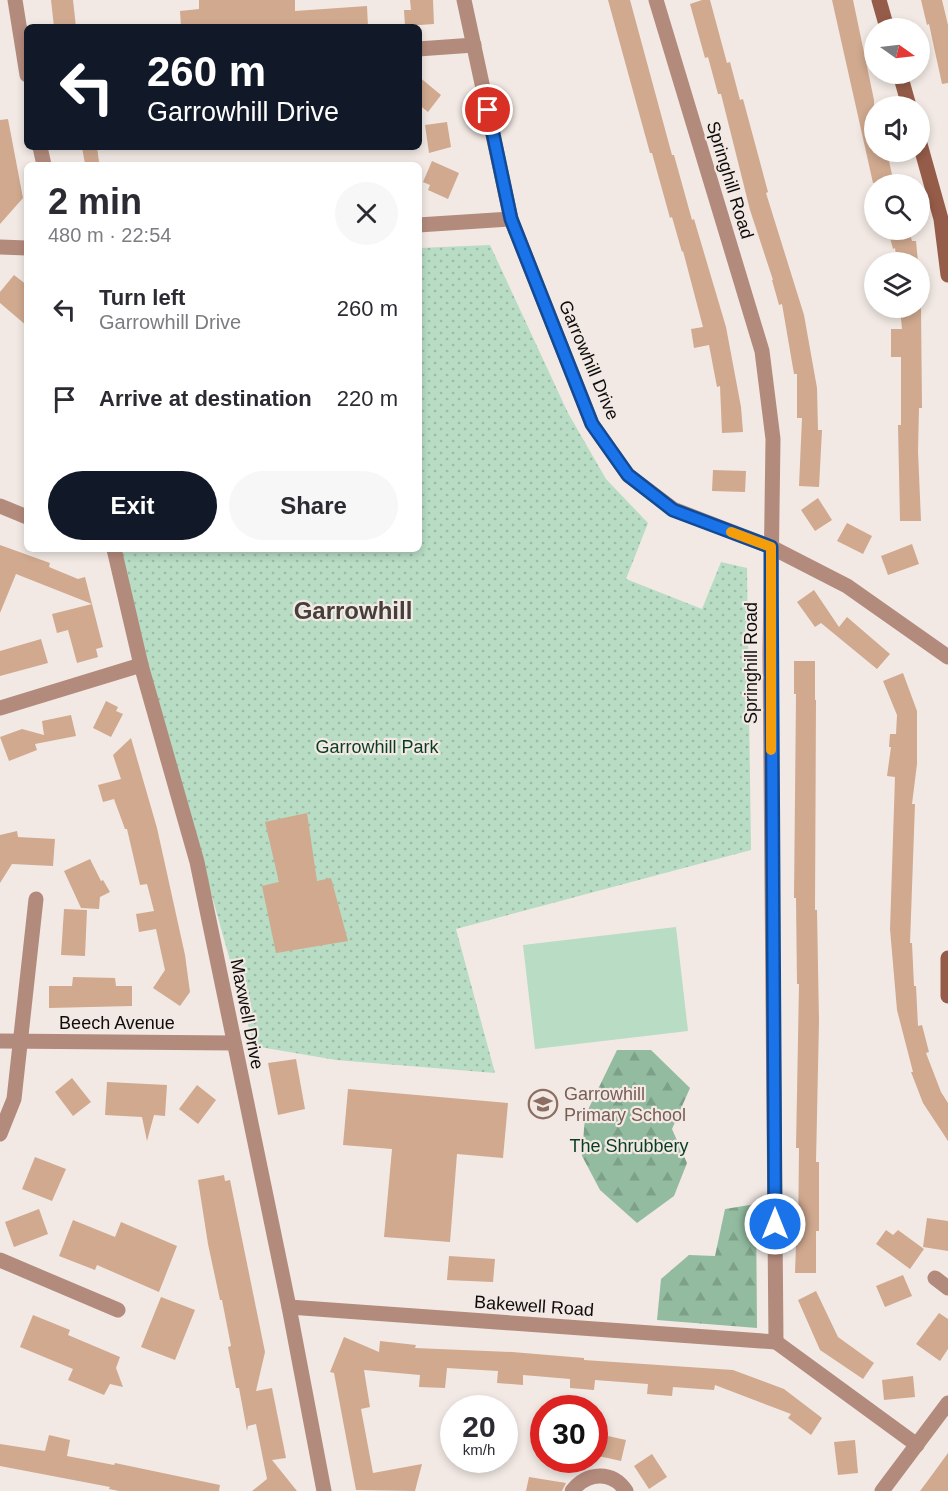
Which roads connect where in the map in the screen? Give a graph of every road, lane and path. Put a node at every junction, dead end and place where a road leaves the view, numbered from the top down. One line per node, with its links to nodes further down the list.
1 (15, 0): 8 (street)
2 (464, 0): 6 (street, Garrowhill Drive)
3 (656, 0): 18 (street, Springhill Road)
4 (879, 0): 5 (main road)
5 (884, 18)
6 (474, 45): 7 (street); 11 (street, Garrowhill Drive)
7 (422, 49)
8 (24, 56)
9 (926, 162): 10 (main road)
10 (944, 218): 15 (main road)
11 (511, 219): 12 (street); 18 (street, Garrowhill Drive)
12 (422, 225)
13 (0, 247): 14 (street)
14 (24, 248)
15 (948, 275)
16 (0, 506): 17 (street)
17 (24, 516)
18 (771, 547): 20 (street, Garrowhill Drive); 35 (street, Springhill Road)
19 (115, 552): 21 (street, Maxwell Drive)
20 (948, 657)
21 (141, 665): 22 (street); 28 (street, Maxwell Drive)
22 (0, 708)
23 (36, 899): 27 (street)
24 (948, 958): 25 (main road)
25 (948, 996)
26 (0, 1041): 27 (street, Beech Avenue)
27 (20, 1042): 28 (street, Beech Avenue); 29 (street)
28 (233, 1043): 33 (street, Maxwell Drive)
29 (0, 1134)
30 (0, 1260): 34 (street)
31 (935, 1278): 32 (street)
32 (948, 1288)
33 (289, 1307): 35 (street, Bakewell Road); 38 (street, Maxwell Drive)
34 (118, 1310)
35 (776, 1342): 37 (street)
36 (948, 1403): 37 (street)
37 (917, 1445): 41 (street)
38 (324, 1491)
39 (572, 1491): 40 (street)
40 (626, 1491)
41 (882, 1491)

